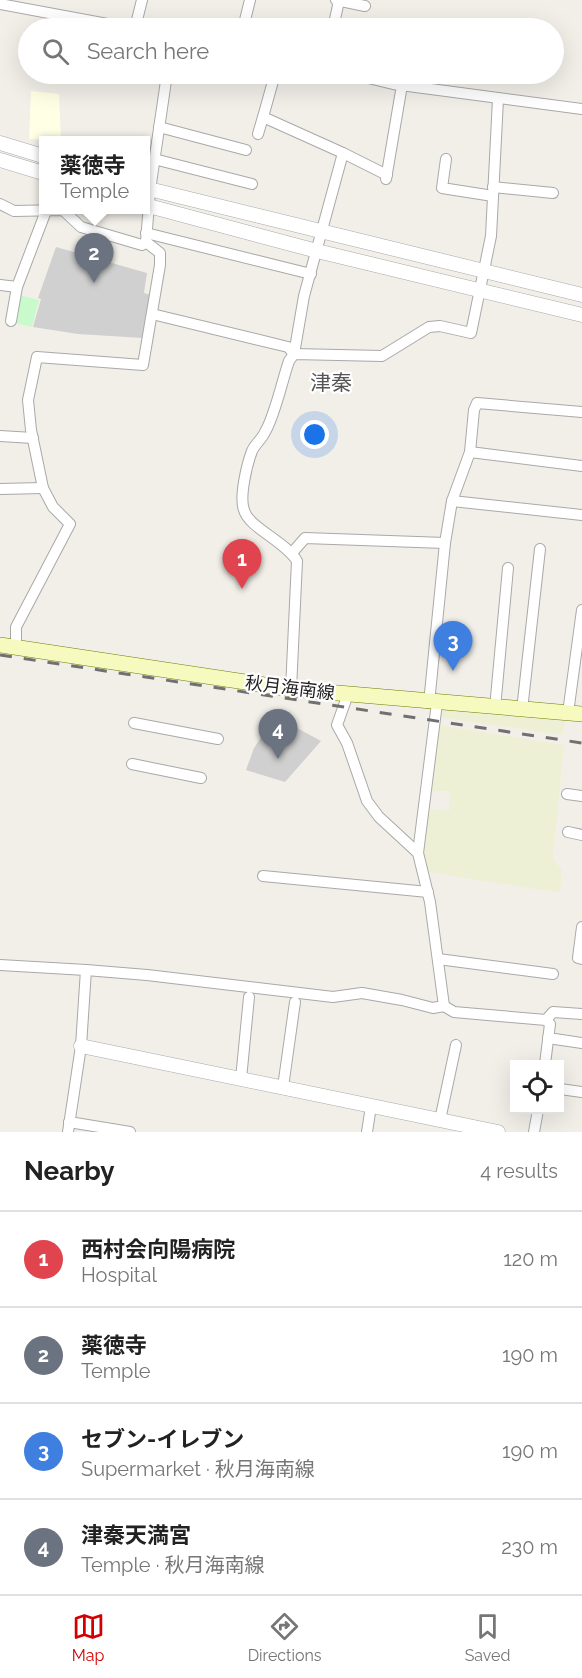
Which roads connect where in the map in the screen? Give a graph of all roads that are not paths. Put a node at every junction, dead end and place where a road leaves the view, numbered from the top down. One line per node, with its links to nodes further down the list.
1 (142, 0): 8 (street)
2 (250, 0): 9 (street)
3 (337, 0): 6 (street); 10 (street)
4 (13, 3): 5 (street); 7 (street)
5 (0, 4)
6 (365, 6)
7 (83, 18)
8 (138, 18)
9 (246, 18)
10 (334, 18)
11 (165, 84): 18 (street)
12 (272, 84): 17 (street)
13 (397, 84): 14 (street)
14 (402, 85): 15 (street); 22 (street)
15 (498, 99): 16 (street); 30 (street)
16 (582, 109)
17 (263, 117): 19 (street); 22 (street)
18 (159, 127): 21 (street); 26 (street)
19 (258, 134)
20 (0, 142): 23 (street)
21 (246, 150)
22 (343, 153): 38 (street)
23 (39, 155)
24 (446, 159): 30 (street)
25 (0, 160): 27 (street)
26 (151, 164): 28 (street)
27 (39, 173)
28 (252, 184)
29 (150, 190): 38 (street)
30 (493, 191): 31 (street); 41 (street)
31 (553, 193)
32 (0, 204): 34 (street)
33 (150, 207): 40 (street)
34 (39, 211)
35 (45, 214): 44 (street)
36 (67, 214): 39 (street)
37 (147, 214): 39 (street)
38 (322, 232): 40 (street); 41 (street)
39 (146, 238): 42 (street); 47 (street)
40 (317, 251): 42 (street); 45 (street)
41 (485, 272): 45 (street); 46 (street)
42 (311, 274): 50 (street)
43 (0, 285): 44 (street)
44 (17, 287): 49 (street)
45 (481, 290): 48 (street); 50 (street)
46 (582, 295)
47 (152, 314): 50 (street); 53 (street)
48 (582, 315)
49 (11, 321)
50 (294, 354): 63 (street)
51 (582, 412): 55 (street)
52 (4, 437): 53 (street); 54 (street)
53 (33, 438): 57 (street)
54 (6, 450)
55 (470, 452): 56 (street); 59 (street)
56 (582, 466)
57 (43, 488): 58 (street); 66 (street)
58 (0, 489)
59 (452, 501): 60 (street); 61 (street)
60 (582, 515)
61 (445, 543): 63 (street); 69 (street)
62 (540, 549): 71 (street)
63 (292, 553): 67 (street)
64 (508, 568): 70 (street)
65 (582, 610): 72 (street)
66 (8, 646): 67 (main road, 秋月海南線)
67 (291, 689): 68 (main road, 秋月海南線)
68 (348, 694): 69 (main road, 秋月海南線); 81 (street)
69 (433, 703): 70 (main road, 秋月海南線); 81 (street)
70 (495, 708): 71 (main road, 秋月海南線)
71 (522, 710): 72 (main road, 秋月海南線)
72 (575, 714)
73 (134, 723): 74 (street)
74 (218, 739)
75 (132, 764): 76 (street)
76 (201, 778)
77 (567, 794): 78 (street)
78 (582, 796)
79 (568, 832): 80 (street)
80 (582, 835)
81 (418, 853): 83 (street)
82 (263, 876): 83 (street)
83 (428, 892): 85 (street)
84 (582, 927): 86 (street)
85 (438, 959): 89 (street); 92 (street)
86 (582, 959)
87 (0, 964): 88 (street)
88 (86, 970): 92 (street); 98 (street)
89 (553, 974)
90 (249, 997): 100 (street)
91 (296, 1002): 101 (street)
92 (444, 1006): 94 (street)
93 (582, 1014): 94 (street)
94 (546, 1020): 95 (street)
95 (548, 1038): 96 (street); 99 (street)
96 (582, 1043)
97 (456, 1045): 106 (street)
98 (81, 1046): 100 (street); 107 (street)
99 (546, 1060)
100 (241, 1079): 101 (street)
101 (283, 1088): 104 (street)
102 (564, 1090): 103 (street)
103 (582, 1092)
104 (371, 1106): 106 (street); 109 (street)
105 (537, 1114): 111 (street)
106 (440, 1120): 110 (street)
107 (68, 1127): 108 (street)
108 (130, 1132)
109 (367, 1132)
110 (498, 1132)
111 (534, 1132)

